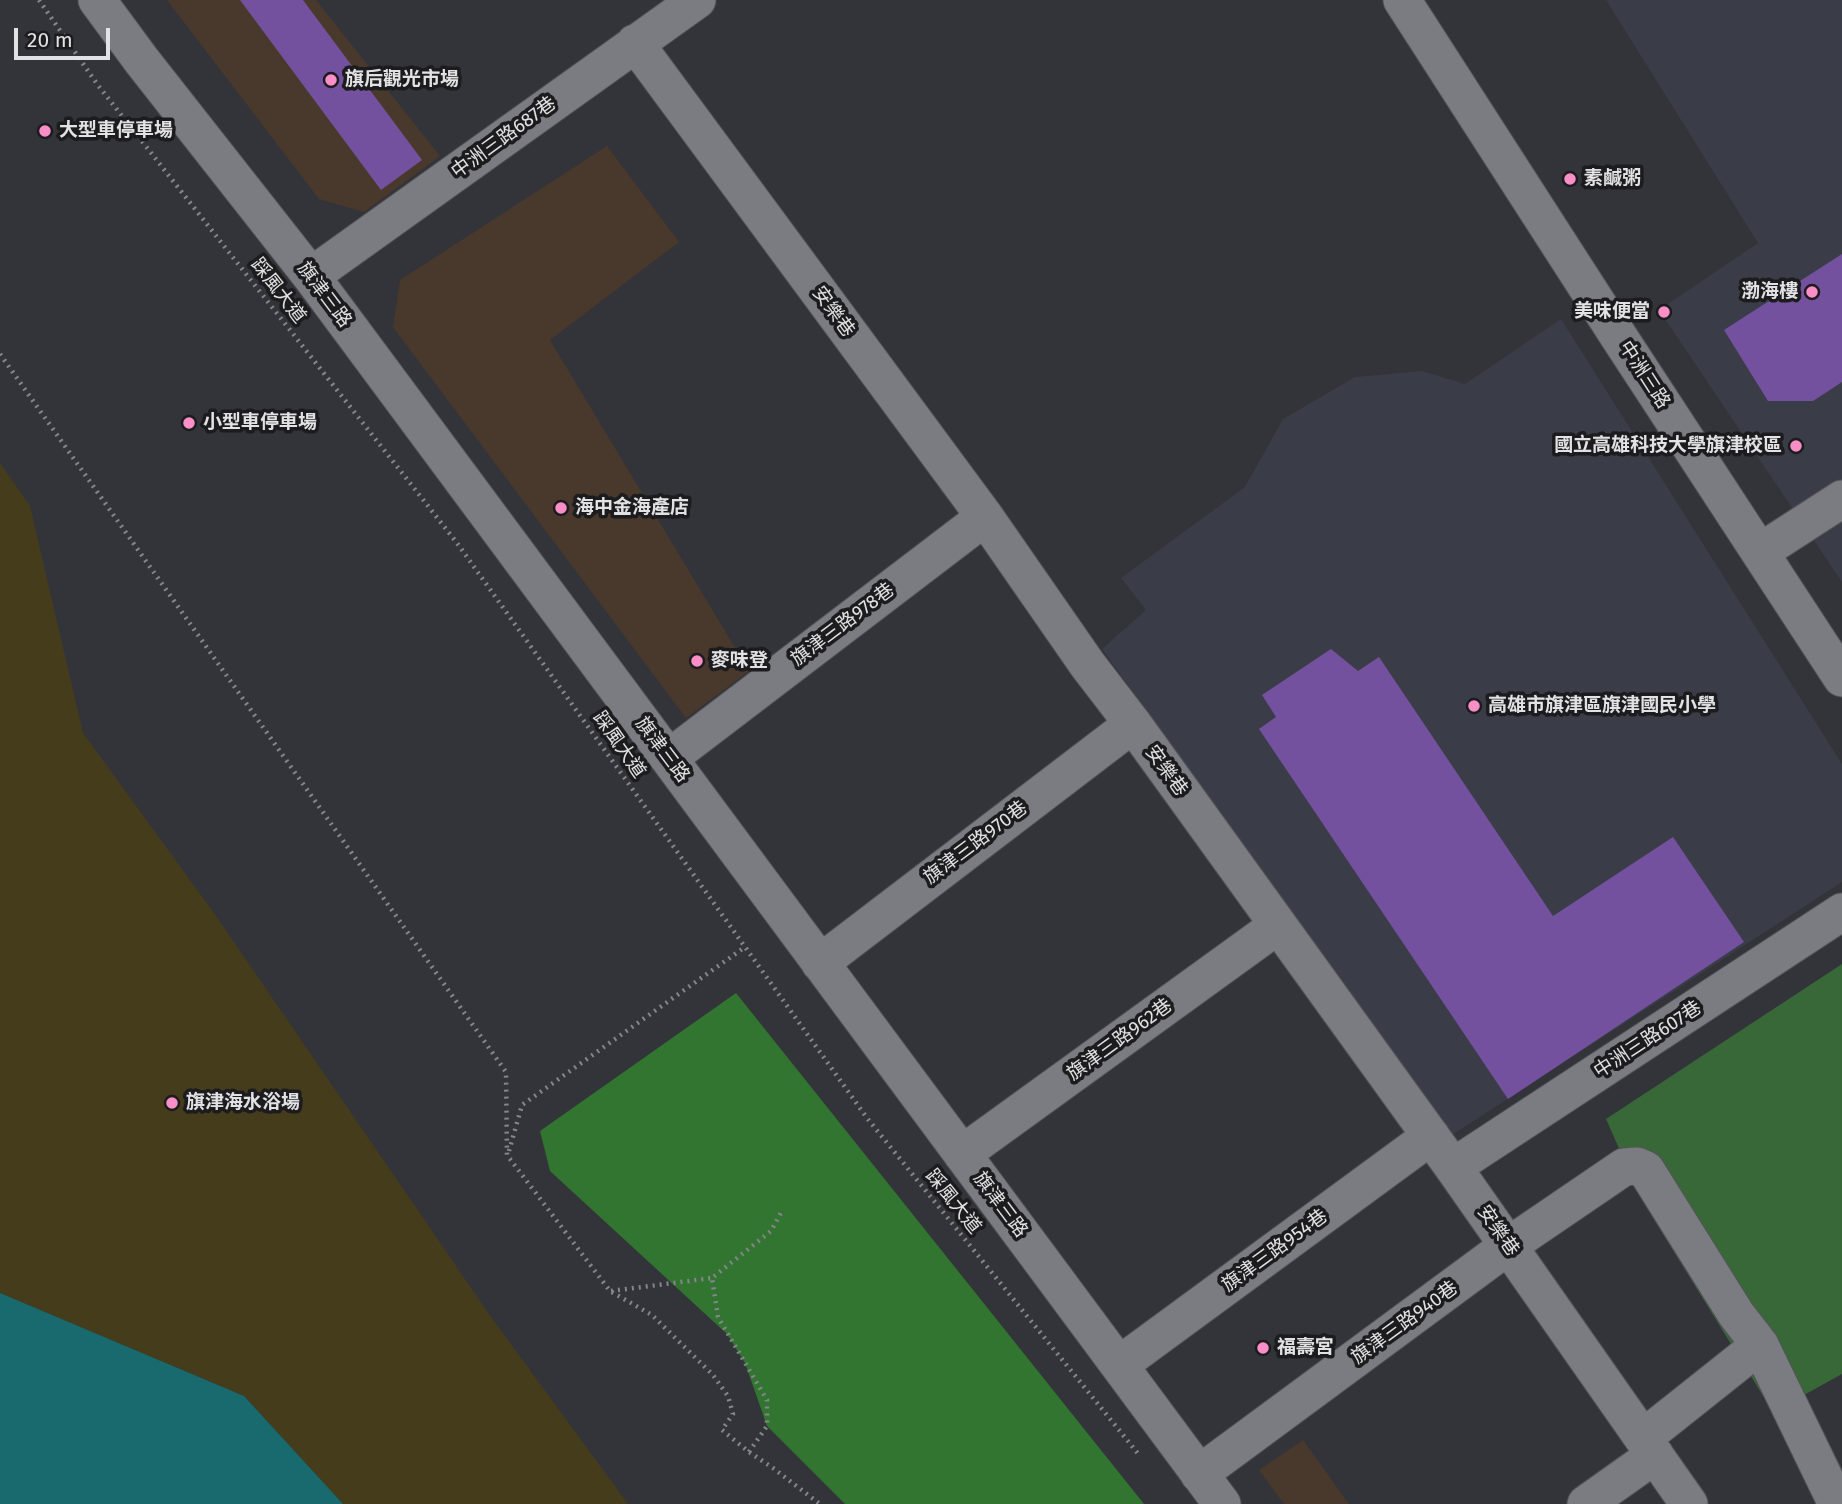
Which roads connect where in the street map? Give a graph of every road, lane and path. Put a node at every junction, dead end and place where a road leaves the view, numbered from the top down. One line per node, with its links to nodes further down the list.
1 (39, 0): 16 (path, 踩風大道)
2 (97, 0): 6 (street, 旗津三路)
3 (696, 0): 5 (street, 中洲三路687巷)
4 (1402, 0): 10 (street, 中洲三路)
5 (635, 43): 6 (street, 中洲三路687巷); 9 (street, 安樂巷)
6 (311, 276): 13 (street, 旗津三路)
7 (0, 354): 20 (path)
8 (1842, 499): 10 (street)
9 (985, 517): 12 (street, 安樂巷); 13 (street, 旗津三路978巷)
10 (1760, 552): 11 (street, 中洲三路)
11 (1842, 678)
12 (1133, 724): 15 (street, 安樂巷); 17 (street, 旗津三路970巷)
13 (668, 758): 17 (street, 旗津三路)
14 (1842, 912): 21 (street, 中洲三路607巷)
15 (1277, 926): 18 (street, 安樂巷); 19 (street, 旗津三路962巷)
16 (745, 947): 20 (path); 30 (path, 踩風大道)
17 (820, 963): 19 (street, 旗津三路)
18 (1431, 1136): 21 (street, 安樂巷); 27 (street, 旗津三路954巷)
19 (962, 1154): 27 (street, 旗津三路)
20 (507, 1155): 25 (path)
21 (1453, 1167): 23 (street, 安樂巷)
22 (782, 1211): 24 (path)
23 (1508, 1246): 26 (street, 旗津三路940巷); 28 (street, 安樂巷); 31 (street, 旗津三路940巷)
24 (712, 1278): 25 (path); 29 (path)
25 (610, 1291): 29 (path)
26 (1760, 1345): 28 (street); 36 (street)
27 (1119, 1366): 31 (street, 旗津三路)
28 (1649, 1447): 34 (street); 35 (street, 安樂巷)
29 (749, 1452): 32 (path)
30 (1144, 1461)
31 (1199, 1474): 33 (street, 旗津三路)
32 (820, 1504)
33 (1222, 1504)
34 (1586, 1504)
35 (1689, 1504)
36 (1837, 1504)

